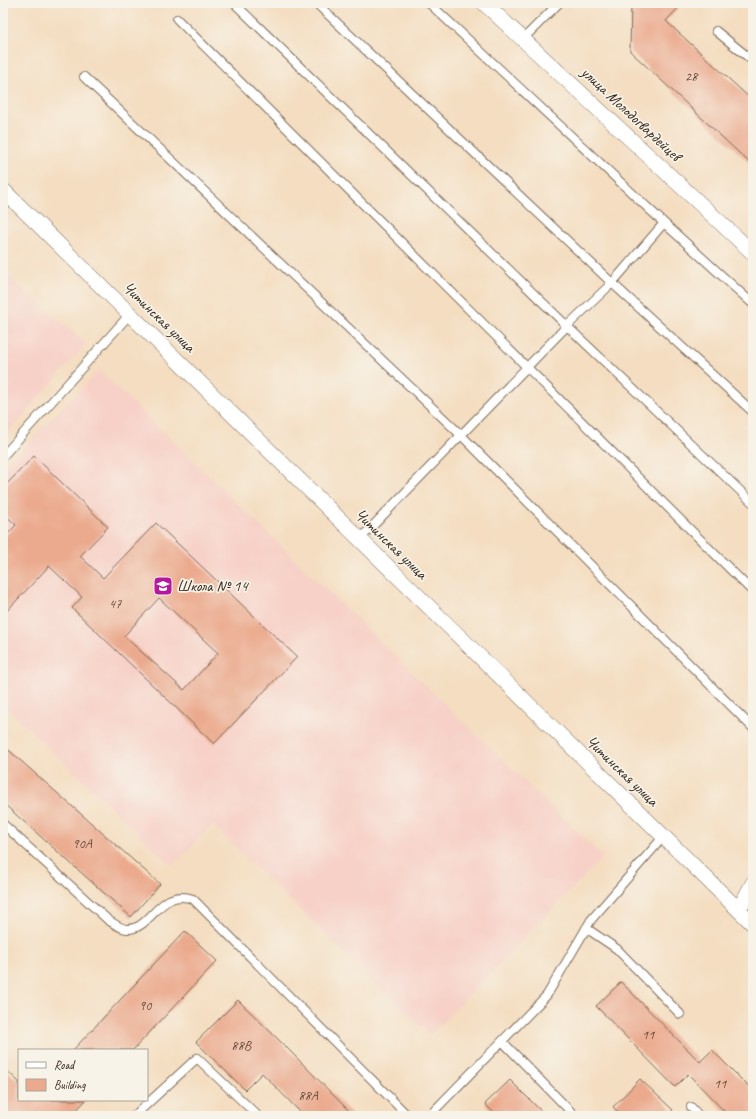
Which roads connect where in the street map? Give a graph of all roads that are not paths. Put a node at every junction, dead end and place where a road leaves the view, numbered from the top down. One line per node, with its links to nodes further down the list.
1 (234, 3): 17 (lane)
2 (316, 3): 14 (lane)
3 (429, 3): 12 (lane)
4 (484, 3): 8 (street, улица Молодогвардейцев)
5 (559, 3): 8 (lane)
6 (178, 19): 18 (lane)
7 (716, 31): 9 (lane)
8 (523, 39): 13 (street, улица Молодогвардейцев)
9 (753, 61)
10 (84, 77): 20 (lane)
11 (3, 190): 16 (street, Читинская улица)
12 (664, 223): 14 (lane); 15 (lane)
13 (753, 252)
14 (612, 283): 17 (lane); 19 (lane)
15 (753, 304)
16 (130, 314): 21 (lane); 23 (street, Читинская улица)
17 (566, 326): 18 (lane); 22 (lane)
18 (528, 366): 20 (lane); 24 (lane)
19 (753, 412)
20 (461, 435): 23 (lane); 25 (lane)
21 (3, 456)
22 (753, 503)
23 (360, 539): 27 (street, Читинская улица)
24 (753, 592)
25 (753, 728)
26 (3, 824): 37 (lane)
27 (664, 836): 29 (street, Читинская улица); 31 (lane)
28 (753, 883): 29 (street)
29 (739, 909): 30 (street, Читинская улица)
30 (753, 924)
31 (586, 928): 32 (lane); 33 (lane)
32 (680, 1014)
33 (502, 1041): 38 (lane); 39 (lane)
34 (691, 1107): 40 (lane)
35 (134, 1116): 36 (lane)
36 (258, 1116)
37 (408, 1116)
38 (429, 1116)
39 (575, 1116)
40 (699, 1116)

